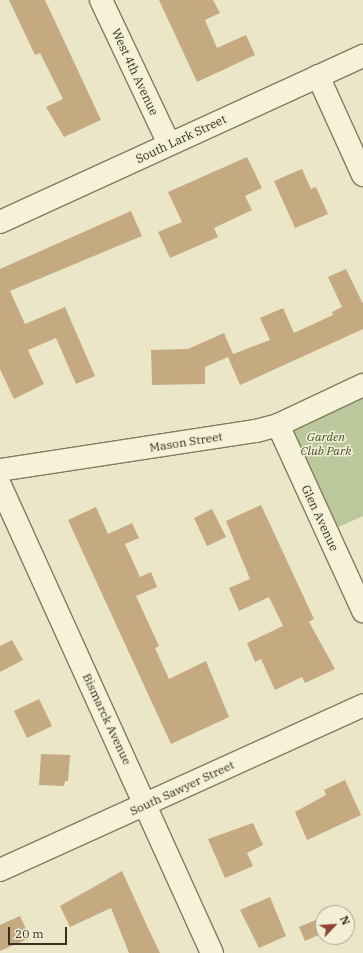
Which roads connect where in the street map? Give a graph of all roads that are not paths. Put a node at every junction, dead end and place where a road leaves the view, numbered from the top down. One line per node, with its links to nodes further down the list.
1 (101, 0): 4 (street, West 4th Avenue)
2 (363, 56): 3 (street, South Lark Street)
3 (318, 76): 4 (street, South Lark Street); 5 (street)
4 (169, 144): 6 (street, South Lark Street)
5 (363, 174)
6 (0, 222)
7 (363, 385): 8 (street, Mason Street)
8 (278, 425): 9 (street, Mason Street); 11 (street, Glen Avenue)
9 (0, 470)
10 (0, 485): 13 (street, Bismarck Avenue)
11 (363, 611)
12 (363, 705): 13 (street, South Sawyer Street)
13 (146, 805): 14 (street, South Sawyer Street); 15 (street, Bismarck Avenue)
14 (0, 870)
15 (212, 953)

